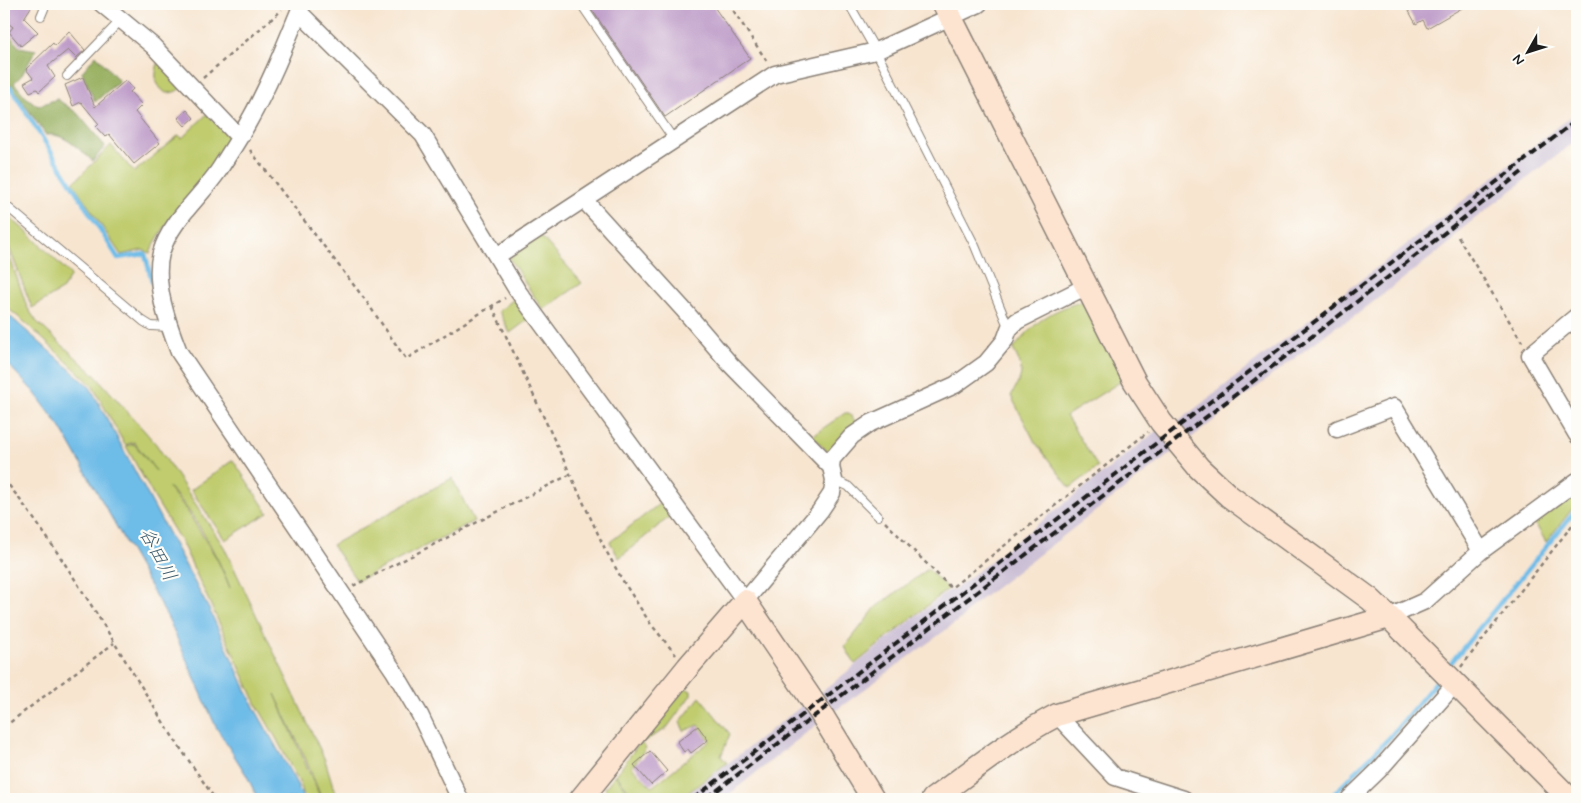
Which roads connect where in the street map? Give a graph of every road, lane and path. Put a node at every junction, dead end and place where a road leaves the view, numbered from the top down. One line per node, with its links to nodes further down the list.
1 (46, 4): 9 (lane)
2 (102, 4): 10 (street)
3 (581, 4): 15 (lane)
4 (729, 4): 12 (path)
5 (849, 4): 11 (lane)
6 (979, 4): 8 (street)
7 (301, 7): 14 (path); 16 (street); 20 (street)
8 (948, 10): 11 (street); 21 (street)
9 (41, 16)
10 (121, 20): 13 (lane); 14 (street)
11 (876, 51): 12 (street); 26 (lane)
12 (775, 74): 15 (street)
13 (66, 76)
14 (192, 87): 16 (street)
15 (674, 140): 17 (street)
16 (242, 141): 23 (path); 25 (street)
17 (584, 200): 20 (street); 31 (street)
18 (4, 204): 25 (lane)
19 (1458, 237): 27 (path)
20 (497, 256): 22 (street)
21 (1087, 286): 26 (street); 28 (street)
22 (517, 290): 23 (path); 39 (street)
23 (492, 306): 32 (path)
24 (1577, 316): 27 (street)
25 (169, 327): 47 (street)
26 (1009, 329): 31 (street)
27 (1530, 355): 30 (street)
28 (1161, 422): 35 (path); 40 (street)
29 (1337, 430): 37 (street)
30 (1577, 435)
31 (832, 473): 35 (lane); 39 (street)
32 (569, 475): 38 (path); 42 (path)
33 (4, 479): 41 (path)
34 (1577, 481): 37 (street)
35 (878, 516)
36 (1577, 519): 43 (path)
37 (1481, 550): 40 (street)
38 (348, 589)
39 (745, 601): 42 (street); 49 (street)
40 (1389, 616): 43 (street); 44 (street)
41 (114, 642): 45 (path); 46 (path)
42 (688, 667): 48 (street)
43 (1455, 684): 52 (street); 53 (street)
44 (1057, 715): 50 (street); 51 (street)
45 (4, 727)
46 (215, 799)
47 (460, 799)
48 (580, 799)
49 (873, 799)
50 (933, 799)
51 (1184, 799)
52 (1349, 799)
53 (1570, 799)

